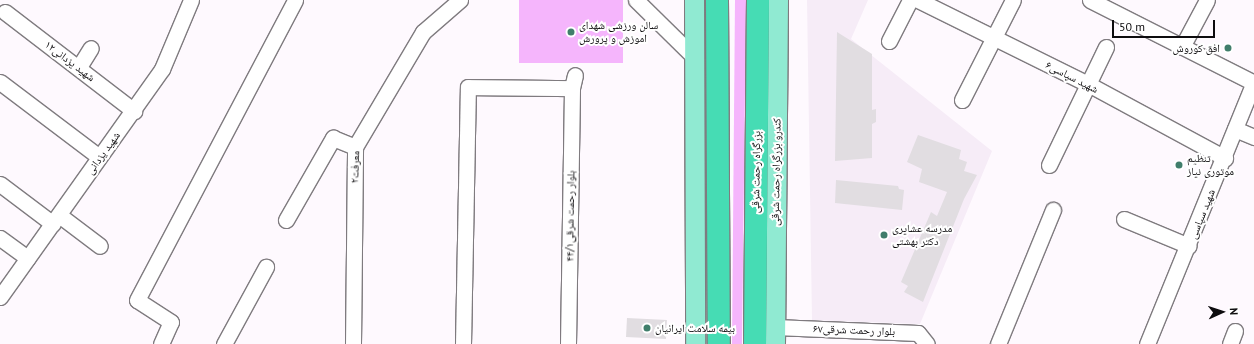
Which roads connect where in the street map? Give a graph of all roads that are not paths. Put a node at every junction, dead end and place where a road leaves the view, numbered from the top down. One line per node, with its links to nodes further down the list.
1 (295, 0): 45 (street)
2 (460, 0): 29 (street, معرفت۲)
3 (636, 0): 20 (street)
4 (694, 0): 20 (main road)
5 (717, 0): 51 (highway)
6 (758, 0): 52 (highway, بزرگراه رحمت شرقی)
7 (778, 0): 44 (main road, کندرو بزرگراه رحمت شرقی)
8 (910, 0): 16 (street)
9 (918, 0): 15 (street, شهید سپاسی۶)
10 (1013, 0): 15 (street)
11 (1207, 0): 18 (street)
12 (1094, 1): 18 (street)
13 (185, 2): 26 (street, شهید یزدانی)
14 (5, 12): 21 (street, شهید یزدانی۱۲)
15 (996, 37): 24 (street, شهید سپاسی۶); 25 (street)
16 (890, 41)
17 (1106, 46): 24 (street)
18 (1182, 47): 23 (street)
19 (92, 48): 21 (street)
20 (695, 58): 50 (main road)
21 (79, 67): 26 (street, شهید یزدانی۱۲)
22 (0, 82): 30 (street)
23 (1254, 83): 27 (street, شهید سپاسی)
24 (1088, 84): 31 (street, شهید سپاسی۶); 32 (street)
25 (962, 100)
26 (134, 111): 30 (street, شهید یزدانی)
27 (1235, 129): 28 (street); 31 (street, شهید سپاسی)
28 (1254, 137)
29 (355, 147): 37 (street); 47 (street, معرفت۲)
30 (99, 157): 36 (street, شهید یزدانی)
31 (1224, 158): 40 (street, شهید سپاسی)
32 (1049, 165)
33 (0, 184): 36 (street)
34 (1053, 210): 54 (street)
35 (1124, 219): 40 (street)
36 (56, 220): 39 (street); 41 (street, شهید یزدانی)
37 (286, 220)
38 (0, 238): 41 (street)
39 (100, 246)
40 (1188, 246): 55 (street, شهید سپاسی)
41 (28, 258): 43 (street, شهید یزدانی)
42 (266, 267): 46 (street)
43 (0, 297)
44 (775, 336): 53 (street, بلوار رحمت شرقی۶۷)
45 (161, 344)
46 (224, 344)
47 (353, 344)
48 (464, 344): 49 (street, بلوار رحمت شرقی۴۴/۱)
49 (568, 344)
50 (695, 344)
51 (719, 344)
52 (755, 344)
53 (927, 344)
54 (998, 344)
55 (1147, 344)

